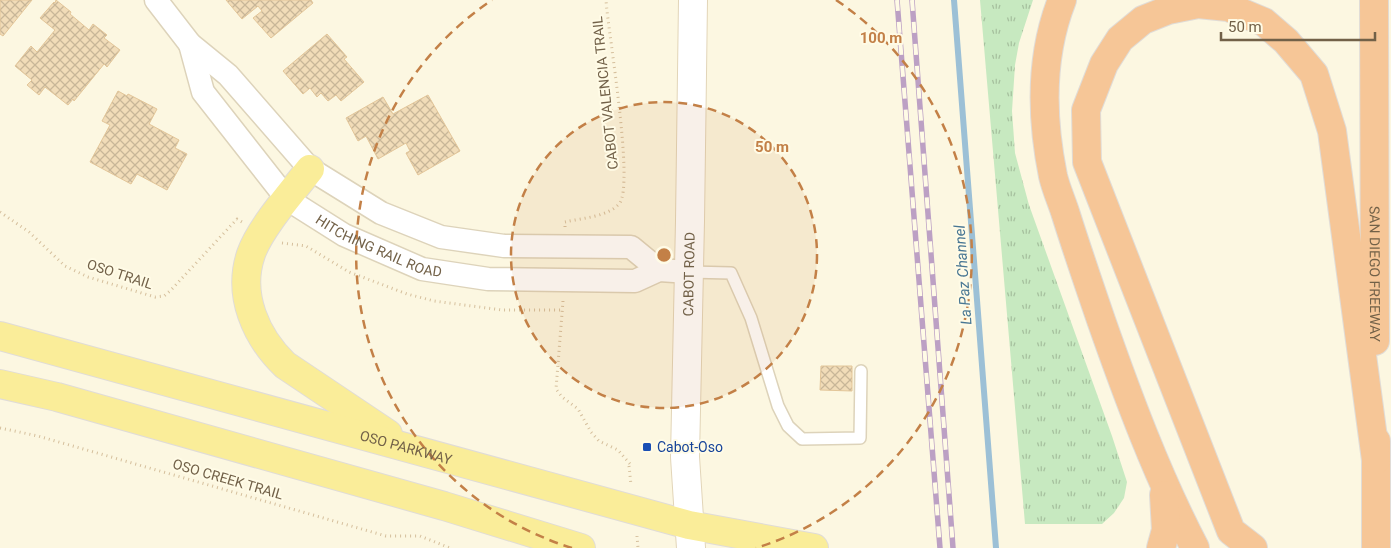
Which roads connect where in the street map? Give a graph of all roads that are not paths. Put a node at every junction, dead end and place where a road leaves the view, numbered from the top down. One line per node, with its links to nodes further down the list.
1 (156, 0): 5 (street, HITCHING RAIL ROAD)
2 (693, 0): 9 (main road, CABOT ROAD)
3 (1062, 0): 15 (highway)
4 (1374, 0): 14 (highway, SAN DIEGO FREEWAY)
5 (190, 44): 6 (street, HITCHING RAIL ROAD); 7 (street, HITCHING RAIL ROAD)
6 (310, 169): 7 (main road); 8 (street, HITCHING RAIL ROAD)
7 (287, 199): 8 (street, HITCHING RAIL ROAD); 13 (main road)
8 (659, 270): 9 (street, HITCHING RAIL ROAD)
9 (689, 272): 11 (lane); 16 (main road, CABOT ROAD)
10 (0, 336): 13 (main road, OSO PARKWAY)
11 (860, 371)
12 (0, 384): 17 (main road)
13 (406, 446): 16 (main road, OSO PARKWAY)
14 (1376, 460): 21 (highway); 22 (highway, SAN DIEGO FREEWAY)
15 (1162, 476): 19 (highway); 20 (highway)
16 (690, 537): 18 (main road, OSO PARKWAY)
17 (581, 548)
18 (814, 548)
19 (1162, 548)
20 (1194, 548)
21 (1253, 548)
22 (1376, 548)

